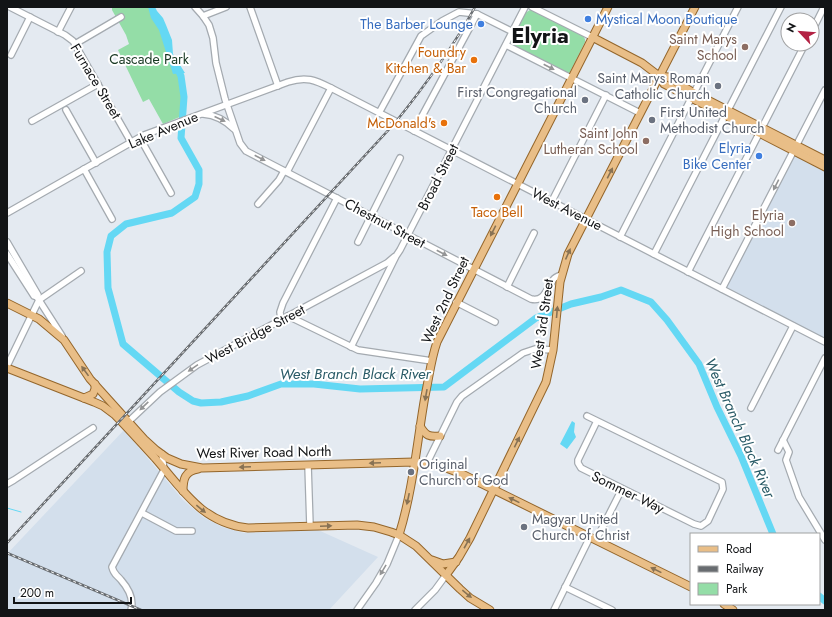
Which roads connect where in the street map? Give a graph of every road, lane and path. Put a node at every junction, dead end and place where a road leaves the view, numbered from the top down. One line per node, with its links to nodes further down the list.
1 (10, 7): 14 (street, Furnace Street)
2 (71, 7): 16 (street)
3 (195, 7): 13 (street, Chestnut Street)
4 (226, 7): 13 (street)
5 (250, 7): 27 (street)
6 (525, 7): 17 (street, Broad Street)
7 (532, 7): 18 (street)
8 (608, 7): 18 (main road, West 2nd Street)
9 (695, 7): 23 (main road, West 3rd Street)
10 (738, 7): 31 (street)
11 (781, 7): 36 (street)
12 (477, 14): 17 (street); 34 (street); 41 (street)
13 (203, 16): 32 (street, Chestnut Street)
14 (30, 17): 16 (street, Furnace Street); 22 (street)
15 (121, 18): 19 (street)
16 (58, 32): 19 (street, Furnace Street)
17 (513, 32): 20 (street, Broad Street)
18 (592, 37): 23 (main road); 24 (main road, West 2nd Street)
19 (75, 44): 26 (street, Furnace Street)
20 (506, 45): 24 (street, one-way to 24); 45 (street, Broad Street)
21 (801, 52): 40 (street)
22 (11, 56)
23 (659, 76): 31 (main road); 35 (main road, West 3rd Street)
24 (571, 78): 30 (street); 52 (main road, West 2nd Street)
25 (308, 79): 27 (street, Lake Avenue); 28 (street, West Avenue)
26 (98, 84): 38 (street); 43 (street, Furnace Street)
27 (278, 86): 32 (street, Lake Avenue)
28 (331, 88): 34 (street, West Avenue); 51 (street)
29 (825, 90): 44 (street)
30 (606, 95): 35 (street); 55 (street)
31 (693, 95): 36 (main road); 63 (street)
32 (227, 104): 37 (street, Lake Avenue); 39 (street, Chestnut Street)
33 (66, 110): 48 (street)
34 (379, 113): 41 (street, West Avenue)
35 (640, 113): 60 (main road, West 3rd Street, one-way to 35)
36 (727, 113): 40 (main road); 67 (street)
37 (201, 114): 39 (street, one-way to 39); 42 (street, Lake Avenue)
38 (32, 121)
39 (236, 130): 51 (street, Chestnut Street, one-way to 51)
40 (761, 130): 44 (main road); 71 (street)
41 (414, 131): 45 (street, West Avenue)
42 (140, 138): 43 (street, Lake Avenue); 53 (street)
43 (131, 142): 48 (street, Lake Avenue)
44 (795, 148): 47 (main road); 49 (main road); 74 (street, one-way to 74)
45 (452, 150): 52 (street, West Avenue); 62 (street, Broad Street)
46 (400, 158): 58 (street)
47 (825, 160)
48 (96, 163): 50 (street, Lake Avenue)
49 (825, 167)
50 (84, 169): 57 (street, Lake Avenue); 59 (street)
51 (286, 172): 54 (street, Chestnut Street); 56 (street)
52 (517, 184): 55 (street, West Avenue); 69 (main road, West 2nd Street, one-way to 69)
53 (171, 193)
54 (337, 198): 58 (street, Chestnut Street); 80 (street)
55 (552, 202): 60 (street, West Avenue)
56 (258, 204)
57 (7, 213)
58 (371, 215): 62 (street, Chestnut Street); 65 (street)
59 (112, 219)
60 (586, 219): 63 (street, West Avenue); 72 (main road, West 3rd Street, one-way to 60)
61 (534, 233): 73 (street)
62 (408, 235): 68 (street, Broad Street); 69 (street, Chestnut Street, one-way to 69)
63 (620, 237): 67 (street, West Avenue)
64 (7, 242): 75 (street, West River Road North)
65 (358, 242)
66 (7, 254): 75 (street, West River Road North)
67 (654, 254): 71 (street, West Avenue)
68 (396, 256): 79 (street, West Bridge Street); 85 (street, Broad Street)
69 (473, 269): 73 (street, Chestnut Street); 76 (main road, West 2nd Street)
70 (81, 271): 75 (street)
71 (688, 272): 74 (street, West Avenue)
72 (561, 275): 73 (street, Chestnut Street); 86 (main road, West 3rd Street, one-way to 72)
73 (507, 287)
74 (722, 289): 82 (street, West Avenue)
75 (38, 298): 78 (street); 83 (street, West River Road North)
76 (456, 302): 81 (street); 88 (main road, West 2nd Street)
77 (7, 303): 78 (main road)
78 (31, 315): 83 (main road); 89 (street)
79 (288, 316): 80 (street, West Bridge Street); 85 (street)
80 (281, 320): 95 (street, West Bridge Street, one-way to 95)
81 (495, 322)
82 (793, 326): 84 (street, West Avenue); 92 (street)
83 (64, 340): 90 (main road, West River Road North, one-way to 83)
84 (825, 342)
85 (351, 347): 88 (street)
86 (554, 350): 98 (street); 109 (main road, West 3rd Street, one-way to 86)
87 (825, 358): 99 (street)
88 (432, 362): 96 (main road, West 2nd Street, one-way to 96)
89 (7, 367): 91 (main road)
90 (94, 384): 91 (main road); 95 (main road, West River Road North)
91 (84, 398): 95 (main road)
92 (751, 408)
93 (587, 416): 94 (street)
94 (597, 421): 108 (street, Sommer Way); 108 (street, Sommer Way)
95 (127, 423): 101 (main road, West River Road North); 106 (main road)
96 (420, 426): 98 (main road); 102 (main road, West 2nd Street)
97 (93, 428): 107 (street)
98 (440, 436): 103 (street)
99 (783, 440): 100 (street); 116 (street)
100 (778, 450)
101 (162, 454): 105 (main road, West River Road North); 106 (street)
102 (414, 462): 103 (main road, West River Road North); 104 (main road, West River Road North, one-way to 104); 114 (main road, West 2nd Street, one-way to 114)
103 (426, 463): 109 (main road, West River Road North)
104 (308, 465): 105 (main road, West River Road North, one-way to 105); 112 (street)
105 (202, 468): 110 (main road)
106 (164, 470): 110 (main road); 111 (street)
107 (7, 484)
108 (622, 489): 115 (street)
109 (494, 490): 115 (main road, West River Road North, one-way to 109); 118 (main road, West 3rd Street, one-way to 109)
110 (183, 491): 112 (main road, one-way to 112)
111 (142, 513): 113 (street); 122 (street)
112 (310, 526): 114 (main road, one-way to 114)
113 (192, 531)
114 (399, 534): 117 (main road); 123 (street, West 2nd Street, one-way to 123)
115 (593, 539): 120 (street); 121 (main road, West River Road North, one-way to 115)
116 (825, 540)
117 (432, 560): 118 (main road); 119 (main road)
118 (456, 562): 119 (main road, West 3rd Street)
119 (446, 575): 124 (street, West 3rd Street); 125 (main road, one-way to 125)
120 (565, 587): 126 (street); 127 (street)
121 (690, 587)
122 (131, 610)
123 (357, 610)
124 (415, 610)
125 (490, 610)
126 (554, 610)
127 (612, 610)

